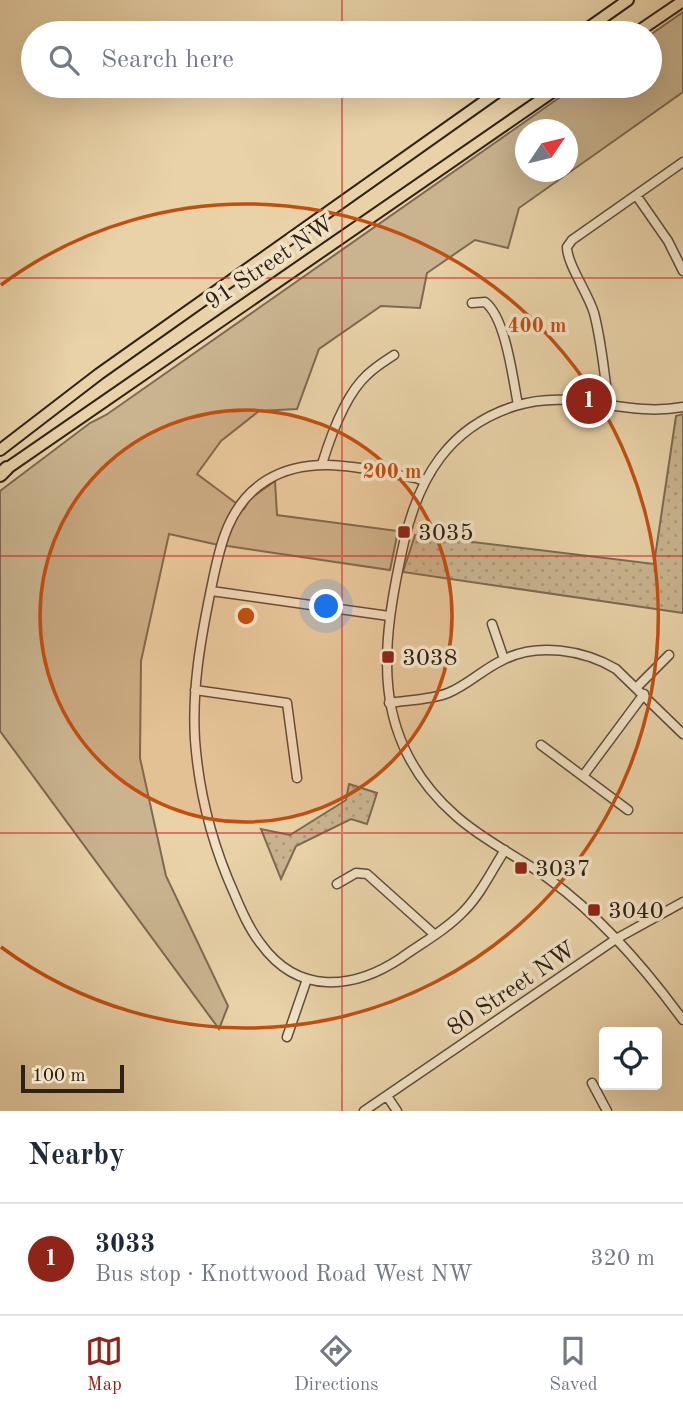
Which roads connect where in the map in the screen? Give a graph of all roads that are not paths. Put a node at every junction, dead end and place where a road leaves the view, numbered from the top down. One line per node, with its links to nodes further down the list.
1 (628, 0): 3 (main road)
2 (683, 1): 4 (main road)
3 (598, 21)
4 (654, 21)
5 (489, 98): 15 (main road, 91 Street NW)
6 (544, 98): 17 (main road, 91 Street NW)
7 (683, 162): 8 (street)
8 (636, 195): 9 (street); 13 (street)
9 (683, 271)
10 (472, 303): 12 (street)
11 (394, 355): 16 (street)
12 (518, 405): 13 (street); 18 (street)
13 (609, 405): 14 (street)
14 (683, 407)
15 (0, 450)
16 (323, 464): 18 (street); 19 (street)
17 (2, 472)
18 (424, 481): 20 (street)
19 (211, 591): 20 (street); 25 (street)
20 (389, 616): 27 (street)
21 (492, 624): 23 (street)
22 (669, 655): 24 (street)
23 (504, 659): 24 (street); 27 (street)
24 (637, 687): 26 (street)
25 (195, 690): 31 (street); 38 (street)
26 (645, 694): 28 (street); 30 (street)
27 (389, 703): 33 (street)
28 (683, 734)
29 (541, 746): 30 (street)
30 (583, 776): 32 (street)
31 (297, 778)
32 (628, 810)
33 (505, 850): 36 (street); 37 (street)
34 (337, 884): 36 (street)
35 (683, 902): 37 (street, 80 Street NW)
36 (435, 935): 38 (street)
37 (616, 939): 39 (street); 42 (street, 80 Street NW)
38 (307, 979): 40 (street)
39 (683, 1020)
40 (288, 1037)
41 (592, 1083): 45 (street)
42 (387, 1096): 43 (street, 80 Street NW); 44 (street)
43 (365, 1111)
44 (397, 1111)
45 (607, 1111)

